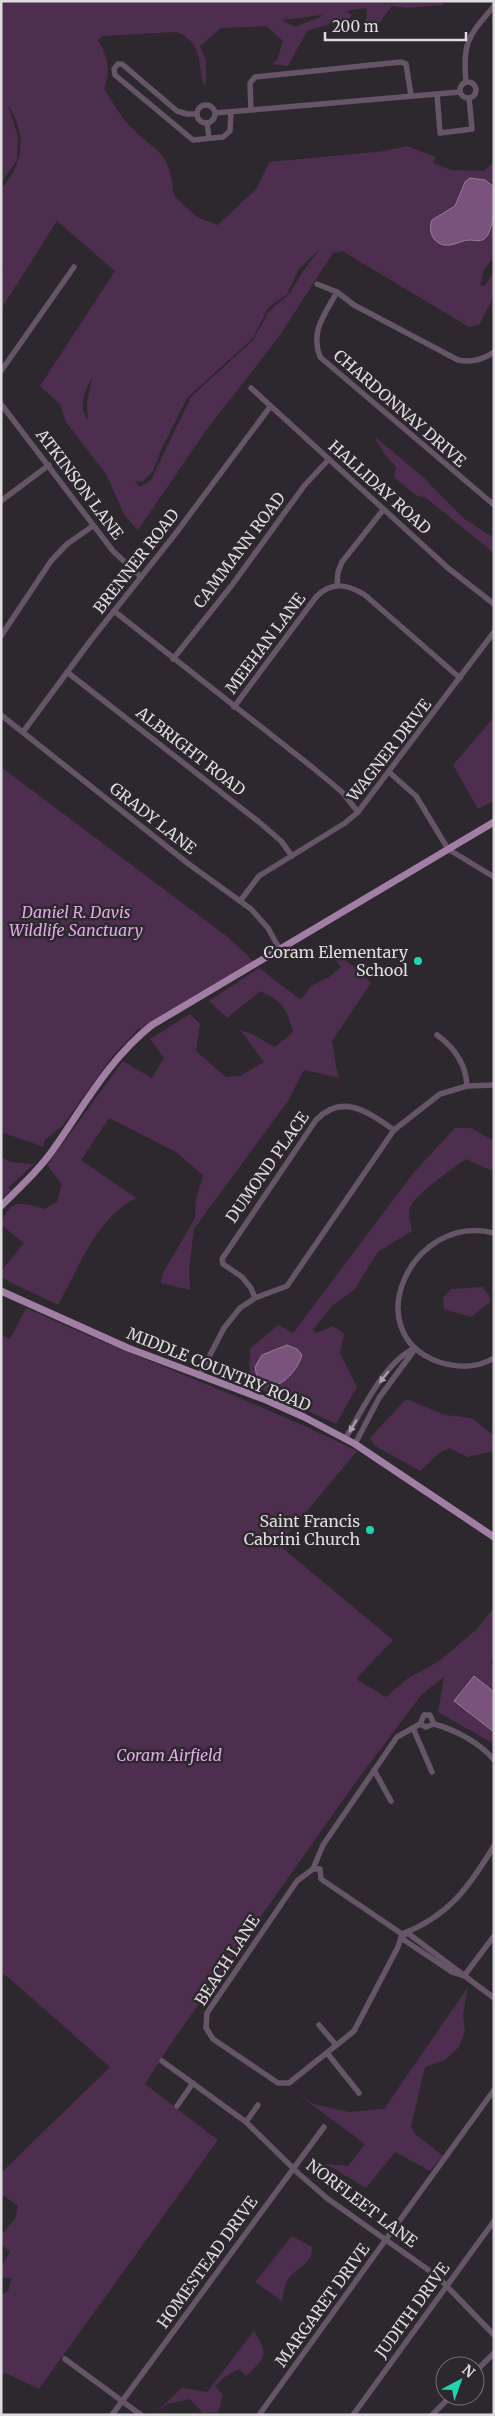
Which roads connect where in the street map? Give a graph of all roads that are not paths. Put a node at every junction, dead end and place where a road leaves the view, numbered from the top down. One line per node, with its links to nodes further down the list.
1 (494, 6): 3 (street)
2 (139, 78): 4 (street); 4 (street); 12 (street)
3 (466, 82): 5 (street); 8 (street)
4 (131, 88): 14 (street)
5 (460, 92): 6 (street); 8 (street)
6 (437, 94): 7 (street); 8 (street)
7 (410, 96): 9 (street); 9 (street)
8 (469, 98)
9 (251, 110): 10 (street)
10 (231, 112): 11 (street); 14 (street)
11 (215, 113): 12 (street); 13 (street)
12 (196, 114): 13 (street)
13 (207, 123): 14 (street)
14 (209, 138)
15 (74, 267): 19 (street)
16 (317, 284): 17 (street)
17 (337, 292): 18 (street); 26 (street, CHARDONNAY DRIVE)
18 (494, 352)
19 (1, 371)
20 (251, 388): 22 (street, HALLIDAY ROAD)
21 (1, 404): 24 (street, ATKINSON LANE)
22 (270, 407): 23 (street, HALLIDAY ROAD); 29 (street, BRENNER ROAD)
23 (329, 459): 27 (street, HALLIDAY ROAD); 35 (street, CAMMANN ROAD)
24 (50, 465): 25 (street); 28 (street, ATKINSON LANE)
25 (1, 501)
26 (494, 505)
27 (383, 510): 30 (street); 31 (street, HALLIDAY ROAD)
28 (94, 526): 29 (street, ATKINSON LANE); 34 (street)
29 (141, 577): 32 (street, BRENNER ROAD)
30 (337, 585): 37 (street); 38 (street, MEEHAN LANE)
31 (494, 604)
32 (114, 612): 35 (street); 36 (street, BRENNER ROAD)
33 (494, 632): 37 (street, WAGNER DRIVE)
34 (1, 636)
35 (173, 659): 38 (street)
36 (68, 672): 40 (street, BRENNER ROAD); 45 (street, ALBRIGHT ROAD)
37 (460, 678): 41 (street, WAGNER DRIVE)
38 (234, 707): 42 (street)
39 (1, 715): 40 (street, GRADY LANE)
40 (23, 732): 47 (street, GRADY LANE)
41 (390, 773): 42 (street, WAGNER DRIVE); 44 (street)
42 (358, 812): 45 (street, WAGNER DRIVE)
43 (494, 822): 44 (main road)
44 (448, 849): 46 (street); 48 (main road)
45 (292, 856): 47 (street, WAGNER DRIVE)
46 (494, 877)
47 (240, 901): 48 (street, GRADY LANE)
48 (280, 950): 53 (main road)
49 (438, 1035): 51 (street)
50 (494, 1085): 51 (street)
51 (467, 1086): 52 (street)
52 (394, 1130): 56 (street); 56 (street, DUMOND PLACE)
53 (1, 1206)
54 (494, 1233): 57 (street)
55 (1, 1291): 59 (main road, MIDDLE COUNTRY ROAD)
56 (256, 1298): 59 (street)
57 (415, 1348): 58 (street); 60 (street, one-way to 60); 61 (street)
58 (494, 1358)
59 (199, 1376): 60 (main road, MIDDLE COUNTRY ROAD)
60 (345, 1439): 61 (main road, MIDDLE COUNTRY ROAD)
61 (355, 1444): 62 (main road, MIDDLE COUNTRY ROAD)
62 (494, 1537)
63 (420, 1724): 64 (street, BEACH LANE); 64 (street, BEACH LANE); 65 (street, BEACH LANE)
64 (434, 1724): 66 (street, BEACH LANE)
65 (413, 1728): 67 (street, BEACH LANE); 68 (street)
66 (494, 1760)
67 (374, 1770): 69 (street); 71 (street, BEACH LANE)
68 (432, 1772)
69 (391, 1801)
70 (494, 1846): 72 (street)
71 (313, 1869): 72 (street); 78 (street, BEACH LANE)
72 (402, 1934): 74 (street); 77 (street, BEACH LANE)
73 (494, 1936): 74 (street)
74 (464, 1976): 75 (street)
75 (494, 1998)
76 (319, 2024): 77 (street)
77 (336, 2045): 78 (street, BEACH LANE)
78 (327, 2054): 82 (street)
79 (162, 2060): 80 (street, NORFLEET LANE)
80 (193, 2084): 84 (street); 85 (street, NORFLEET LANE)
81 (494, 2090): 89 (street, MARGARET DRIVE)
82 (359, 2093)
83 (258, 2105): 85 (street)
84 (177, 2106)
85 (246, 2122): 87 (street, NORFLEET LANE)
86 (324, 2126): 87 (street, HOMESTEAD DRIVE)
87 (292, 2168): 89 (street, NORFLEET LANE); 93 (street, HOMESTEAD DRIVE)
88 (494, 2221): 90 (street, JUDITH DRIVE)
89 (387, 2240): 90 (street, NORFLEET LANE); 97 (street, MARGARET DRIVE)
90 (446, 2287): 91 (street, NORFLEET LANE); 98 (street, JUDITH DRIVE)
91 (494, 2335)
92 (65, 2359): 93 (street)
93 (122, 2401): 95 (street, HOMESTEAD DRIVE); 96 (street)
94 (441, 2406): 99 (street)
95 (112, 2415)
96 (141, 2415)
97 (259, 2415)
98 (353, 2415)
99 (432, 2415)

